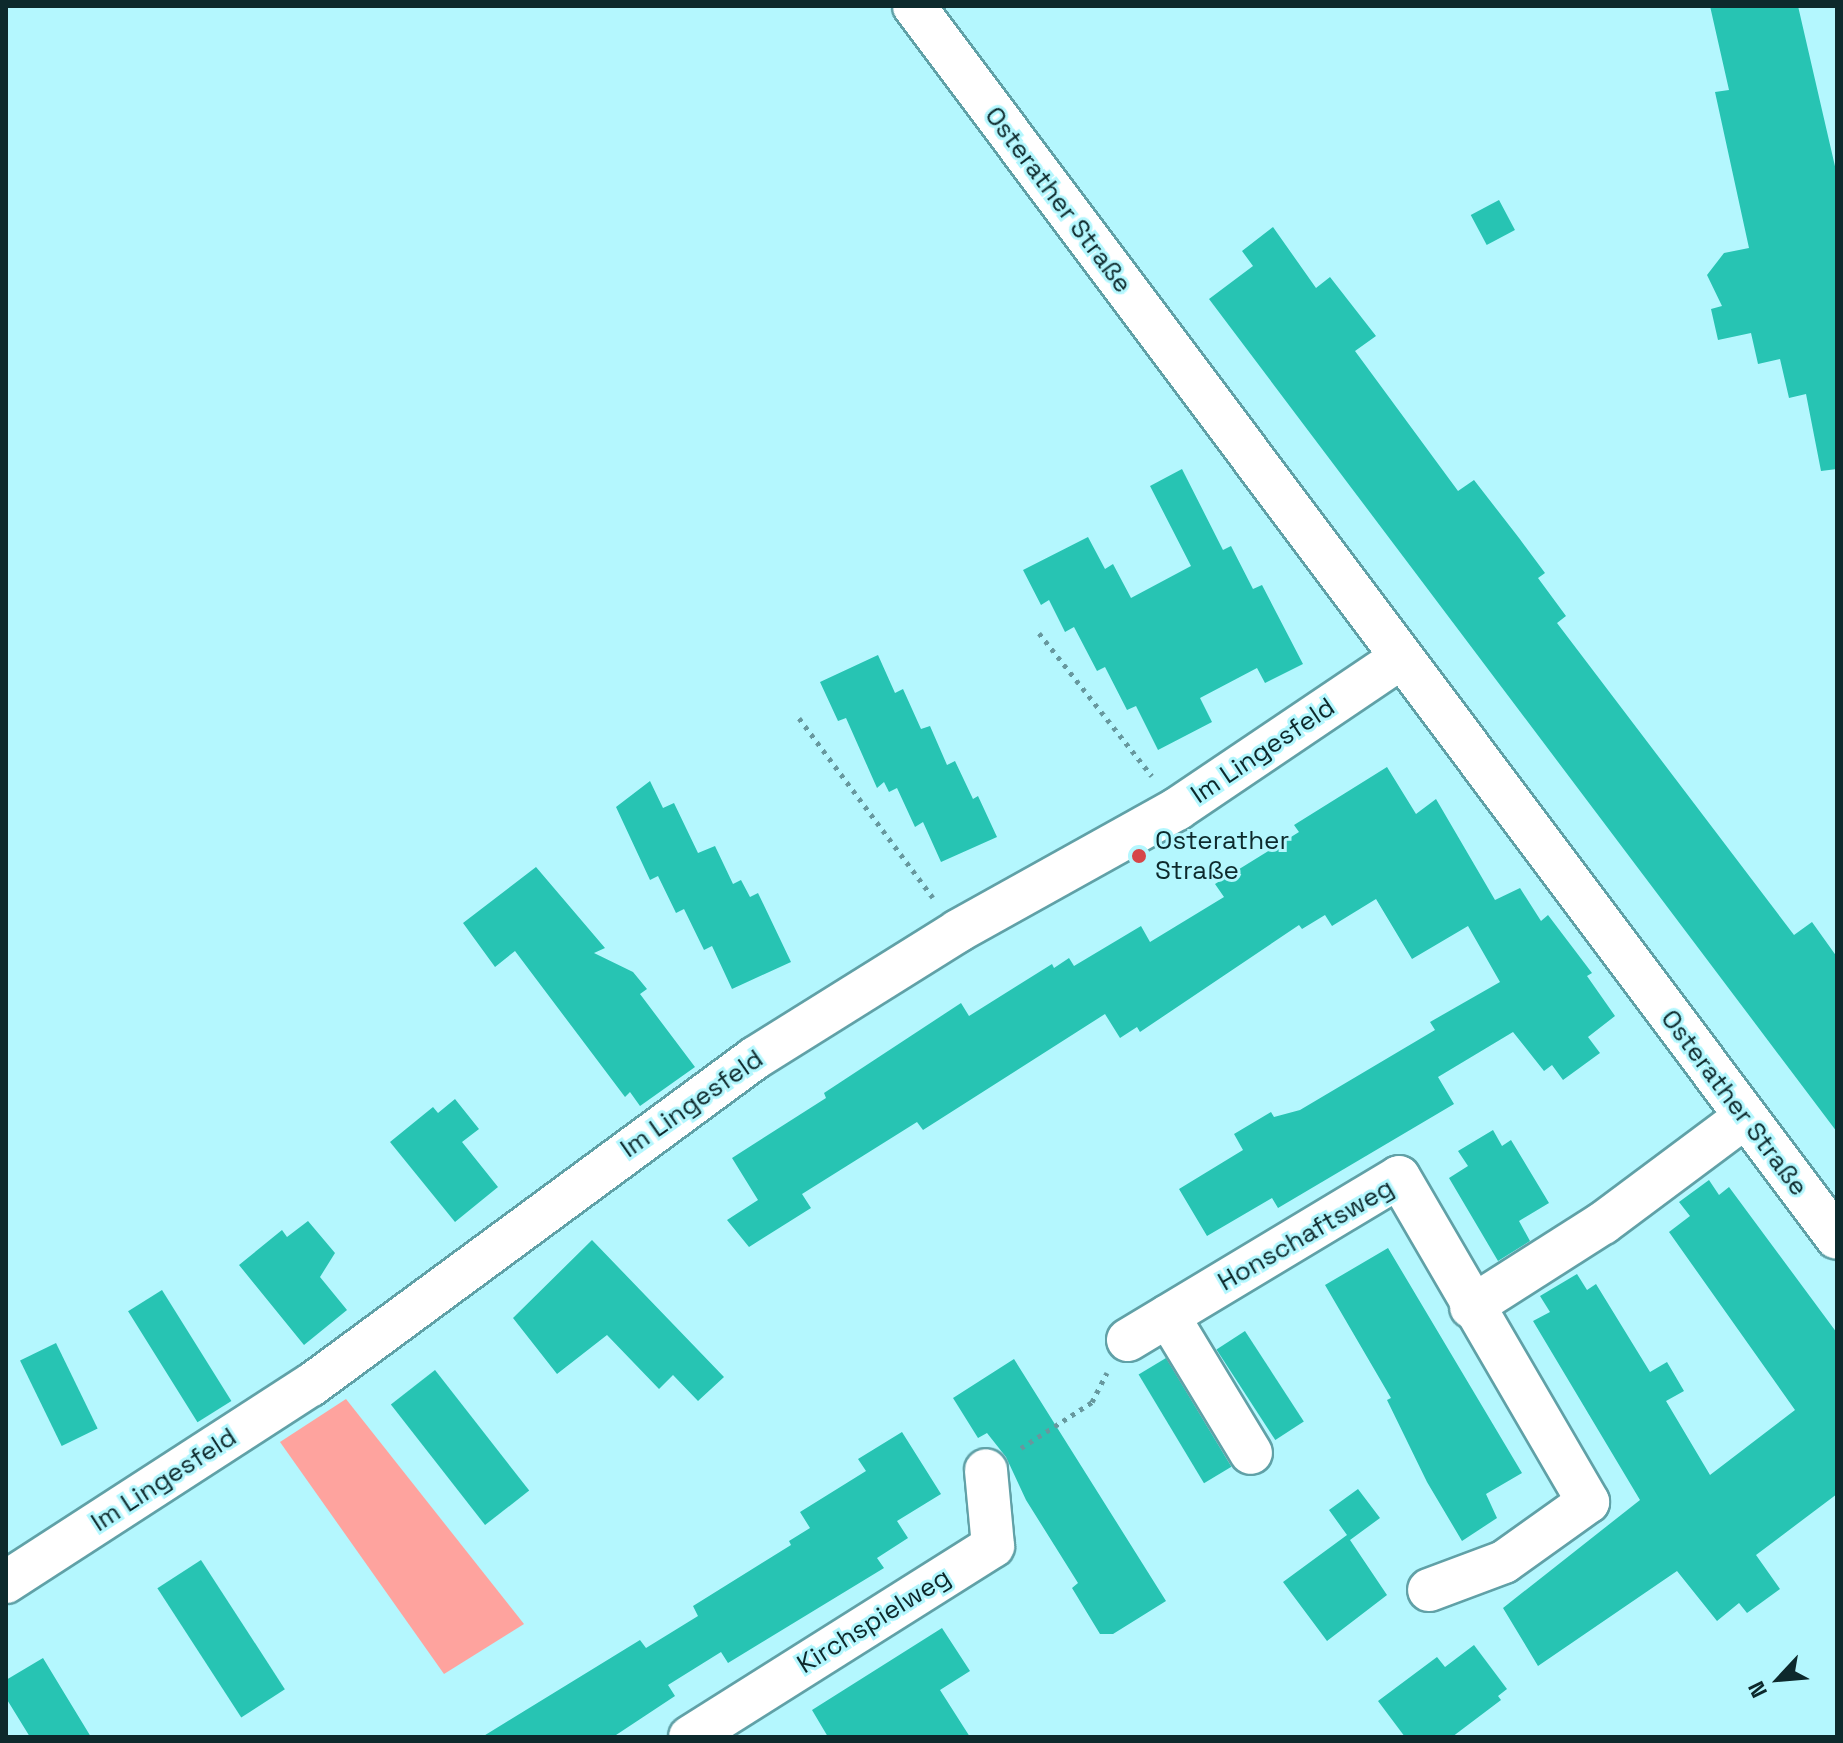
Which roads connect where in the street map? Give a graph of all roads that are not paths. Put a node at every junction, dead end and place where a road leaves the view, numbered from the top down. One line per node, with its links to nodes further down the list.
1 (914, 6): 2 (street, Osterather Straße)
2 (1399, 659): 3 (street, Osterather Straße); 10 (street, Im Lingesfeld)
3 (1745, 1117): 4 (street, Osterather Straße); 5 (street)
4 (1837, 1238)
5 (1471, 1307): 6 (street, Honschaftsweg); 11 (street, Honschaftsweg)
6 (1168, 1316): 7 (street, Honschaftsweg); 8 (street)
7 (1128, 1340)
8 (1251, 1453)
9 (986, 1470): 12 (street, Kirchspielweg)
10 (6, 1582)
11 (1429, 1590)
12 (690, 1737)

